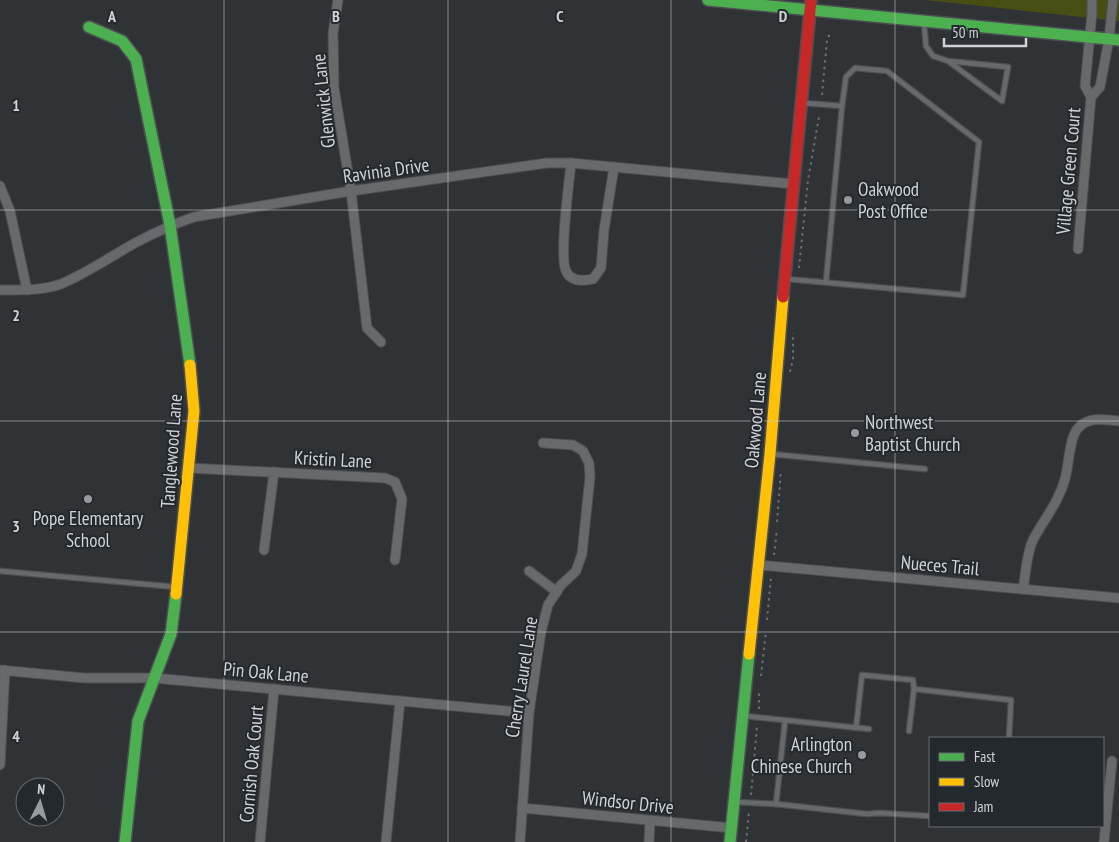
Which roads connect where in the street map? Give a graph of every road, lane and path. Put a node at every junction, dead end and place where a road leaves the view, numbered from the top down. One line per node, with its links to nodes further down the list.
1 (338, 0): 21 (street, Glenwick Lane)
2 (708, 0): 5 (street)
3 (1092, 0): 9 (street, Village Green Court)
4 (1113, 0): 10 (street, Village Green Court)
5 (811, 5): 6 (street); 14 (street, Oakwood Lane)
6 (924, 21): 9 (street); 11 (lane)
7 (89, 27): 22 (street, Tanglewood Lane)
8 (831, 31): 12 (path)
9 (1090, 37): 10 (street); 13 (street, Village Green Court)
10 (1114, 39): 13 (street, Village Green Court)
11 (948, 61): 11 (lane)
12 (822, 95)
13 (1091, 97): 23 (street, Village Green Court)
14 (802, 103): 15 (lane); 19 (street, Oakwood Lane)
15 (842, 106): 26 (lane); 26 (lane)
16 (819, 117): 24 (path)
17 (571, 163): 18 (street, Ravinia Drive); 18 (street); 21 (street, Ravinia Drive)
18 (614, 167): 19 (street, Ravinia Drive)
19 (793, 184): 25 (street, Oakwood Lane)
20 (0, 186): 28 (street)
21 (351, 191): 22 (street, Ravinia Drive); 29 (street, Glenwick Lane)
22 (170, 225): 28 (street, Ravinia Drive); 33 (street, Tanglewood Lane)
23 (1078, 249)
24 (799, 268)
25 (785, 279): 26 (lane); 32 (street, Oakwood Lane)
26 (826, 282)
27 (0, 290): 28 (street, Ravinia Drive)
28 (27, 290)
29 (381, 342)
30 (1119, 421): 47 (street)
31 (543, 443): 48 (street, Cherry Laurel Lane)
32 (770, 454): 35 (lane); 42 (street, Oakwood Lane)
33 (189, 468): 36 (street, Kristin Lane); 46 (street, Tanglewood Lane)
34 (781, 470): 37 (path)
35 (925, 470)
36 (274, 472): 39 (street); 41 (street, Kristin Lane)
37 (777, 522)
38 (776, 530): 40 (path)
39 (264, 550)
40 (774, 555)
41 (395, 560)
42 (759, 565): 47 (street, Nueces Trail); 61 (street, Oakwood Lane)
43 (0, 571): 46 (lane)
44 (529, 571): 48 (street)
45 (771, 577): 50 (path)
46 (177, 587): 54 (street, Tanglewood Lane)
47 (1024, 589): 49 (street, Nueces Trail)
48 (557, 592): 60 (street, Cherry Laurel Lane)
49 (1119, 598)
50 (767, 620)
51 (766, 631): 53 (path)
52 (3, 670): 54 (street, Pin Oak Lane); 69 (street)
53 (761, 676)
54 (154, 678): 55 (street, Pin Oak Lane); 78 (street, Tanglewood Lane)
55 (274, 689): 58 (street, Pin Oak Lane); 79 (street, Cornish Oak Court)
56 (914, 689): 64 (lane); 66 (lane); 67 (lane)
57 (759, 692): 59 (path)
58 (400, 701): 60 (street, Pin Oak Lane); 80 (street)
59 (759, 712)
60 (529, 713): 73 (street, Cherry Laurel Lane)
61 (743, 716): 62 (lane); 71 (street, Oakwood Lane)
62 (785, 720): 64 (lane); 72 (lane)
63 (757, 726): 70 (path)
64 (856, 728): 65 (lane)
65 (869, 729)
66 (909, 731)
67 (1009, 737)
68 (1112, 761): 85 (street)
69 (0, 765)
70 (751, 795)
71 (734, 802): 72 (lane); 77 (street, Oakwood Lane)
72 (776, 804): 75 (lane)
73 (522, 808): 76 (street, Windsor Drive); 81 (street, Cherry Laurel Lane)
74 (749, 812): 84 (path)
75 (929, 816)
76 (650, 821): 77 (street, Windsor Drive); 82 (street)
77 (732, 828): 83 (street, Oakwood Lane)
78 (125, 842)
79 (260, 842)
80 (386, 842)
81 (520, 842)
82 (648, 842)
83 (730, 842)
84 (746, 842)
85 (1104, 842)

